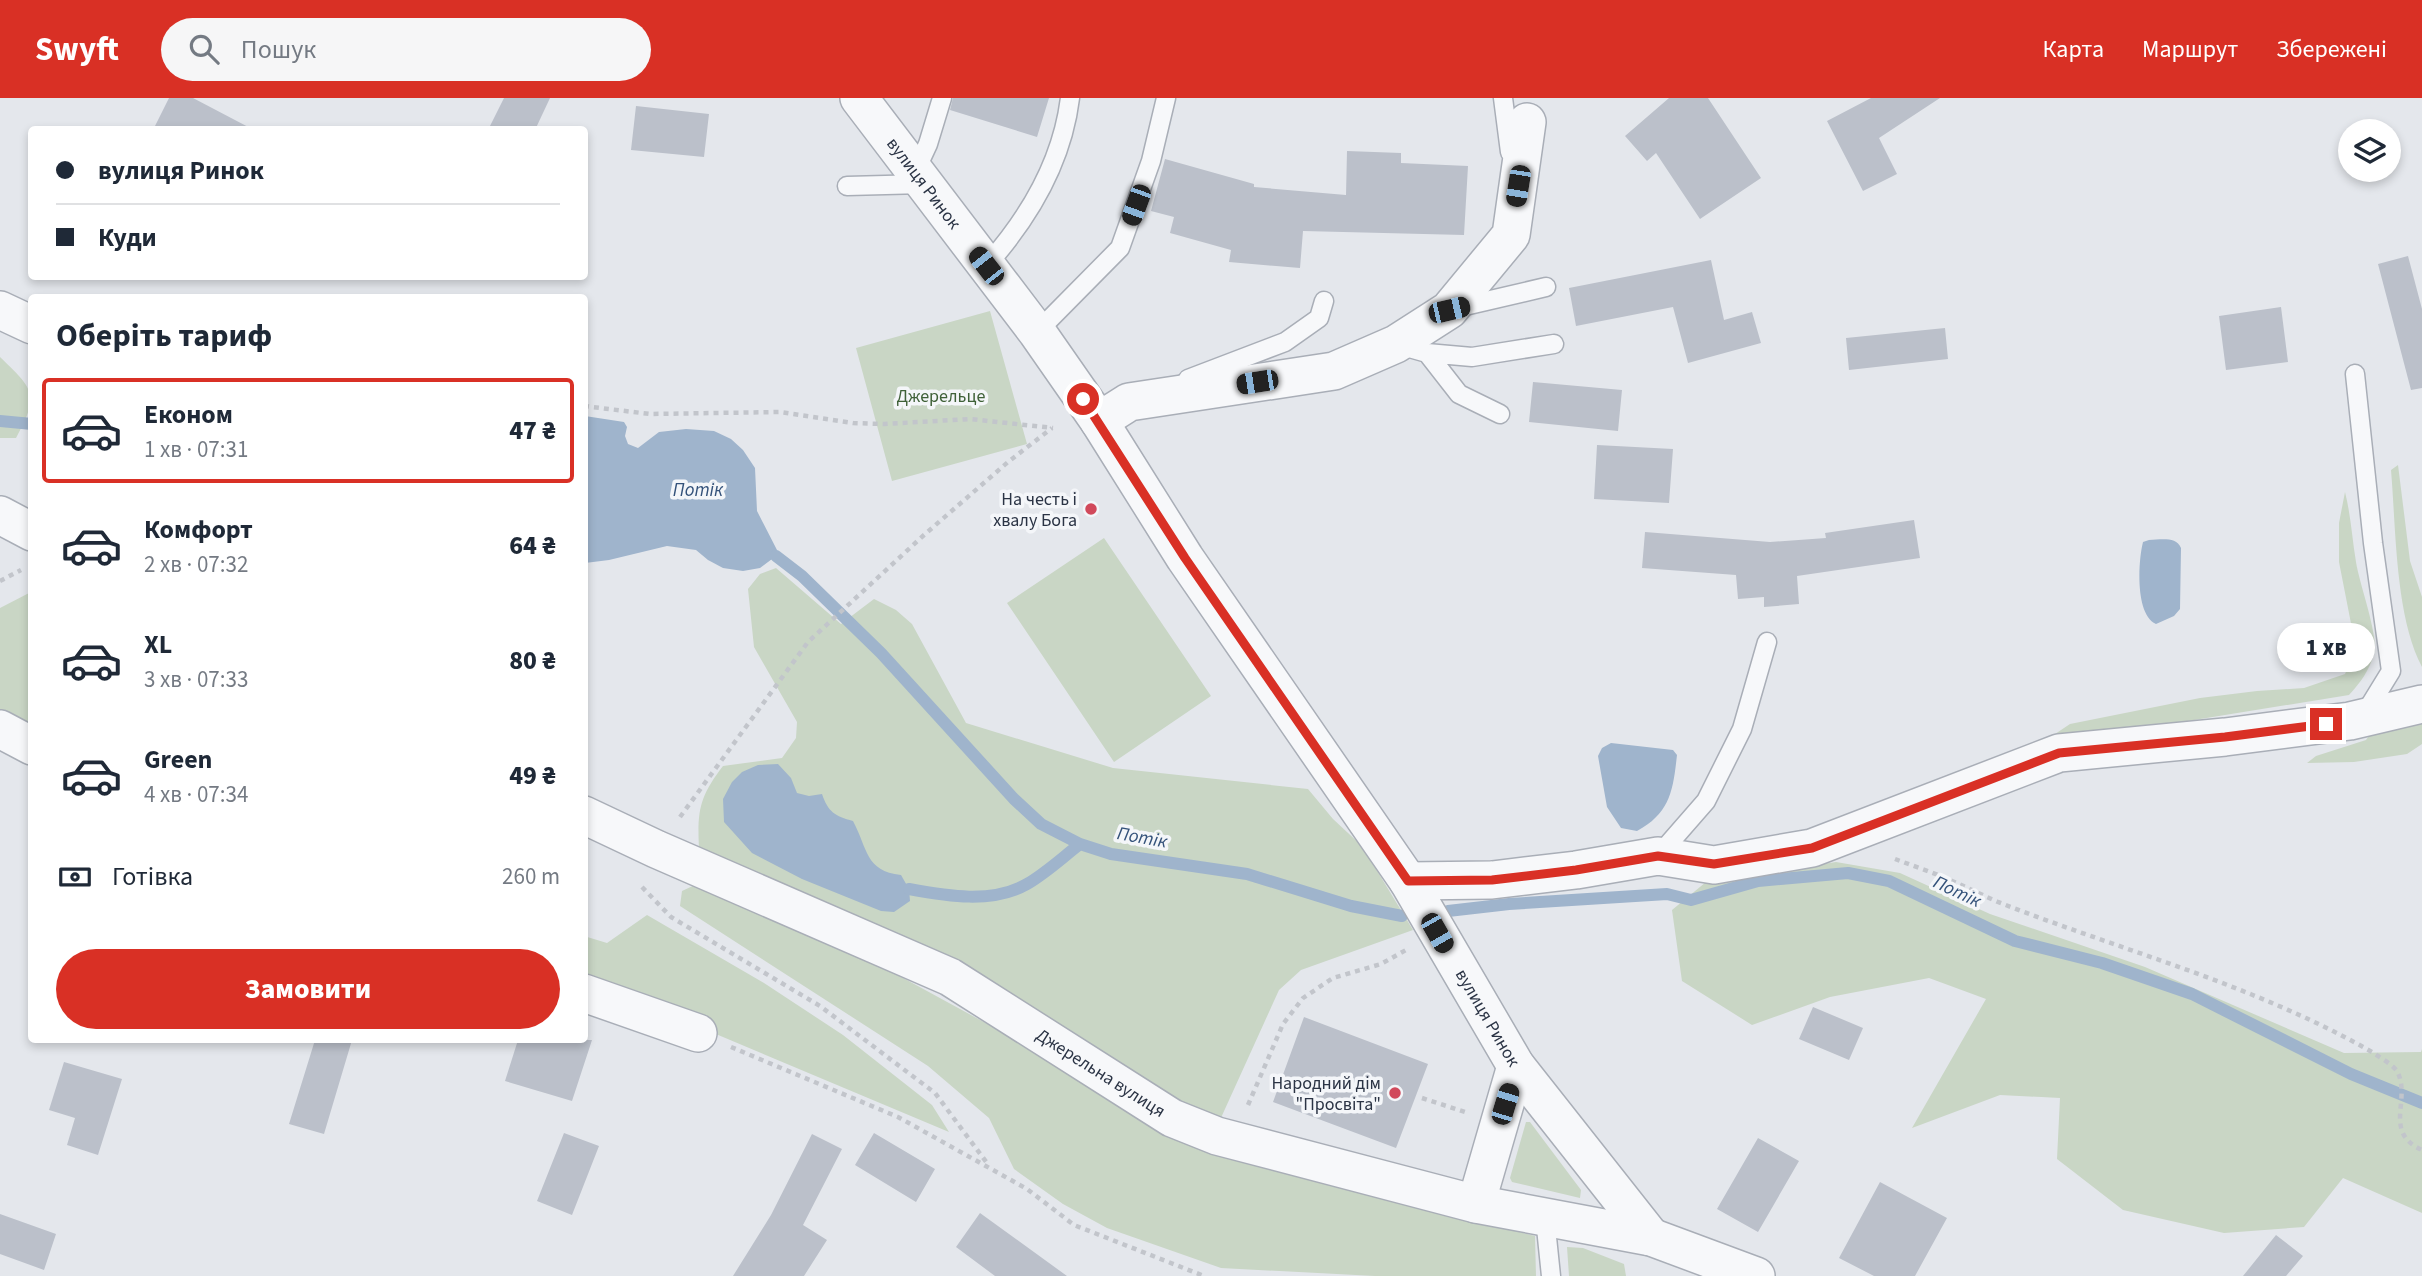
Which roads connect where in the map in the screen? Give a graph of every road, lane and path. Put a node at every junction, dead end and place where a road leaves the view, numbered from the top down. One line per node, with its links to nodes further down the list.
1 (859, 98): 6 (street, вулиця Ринок)
2 (942, 98): 6 (lane)
3 (1070, 98): 8 (lane)
4 (1166, 98): 14 (lane)
5 (1515, 110): 12 (street)
6 (919, 178): 7 (lane); 8 (street, вулиця Ринок)
7 (847, 186)
8 (986, 266): 14 (street, вулиця Ринок)
9 (1546, 287): 12 (lane)
10 (1324, 301): 19 (lane)
11 (0, 310): 13 (street)
12 (1449, 310): 16 (street)
13 (28, 323)
14 (1037, 332): 19 (street, вулиця Ринок)
15 (1554, 344): 16 (lane)
16 (1411, 348): 19 (street); 20 (lane)
17 (2355, 374): 28 (lane)
18 (588, 406): 21 (path)
19 (1114, 411): 21 (path); 35 (street, вулиця Ринок)
20 (1500, 414)
21 (1052, 428): 33 (path)
22 (0, 515): 23 (street)
23 (28, 530)
24 (28, 566): 25 (path)
25 (0, 581)
26 (1767, 642): 34 (lane)
27 (2422, 704): 28 (street)
28 (2362, 719): 32 (street)
29 (0, 729): 30 (street)
30 (28, 744)
31 (588, 817): 33 (street, Джерельна вулиця)
32 (1843, 836): 34 (street); 42 (path)
33 (656, 849): 41 (street, Джерельна вулиця)
34 (1658, 856): 35 (street)
35 (1408, 881): 37 (street, вулиця Ринок)
36 (638, 883): 43 (path)
37 (1437, 933): 40 (street, вулиця Ринок); 41 (path)
38 (588, 994): 39 (street)
39 (698, 1033): 43 (path)
40 (1516, 1066): 44 (street); 46 (street, вулиця Ринок)
41 (1232, 1140): 44 (street, Джерельна вулиця)
42 (2422, 1150)
43 (989, 1167): 47 (path)
44 (1476, 1204): 45 (street, Джерельна вулиця)
45 (1545, 1219): 46 (street, Джерельна вулиця); 48 (lane)
46 (1651, 1237): 49 (street, Джерельна вулиця)
47 (1204, 1276)
48 (1551, 1276)
49 (1756, 1276)

